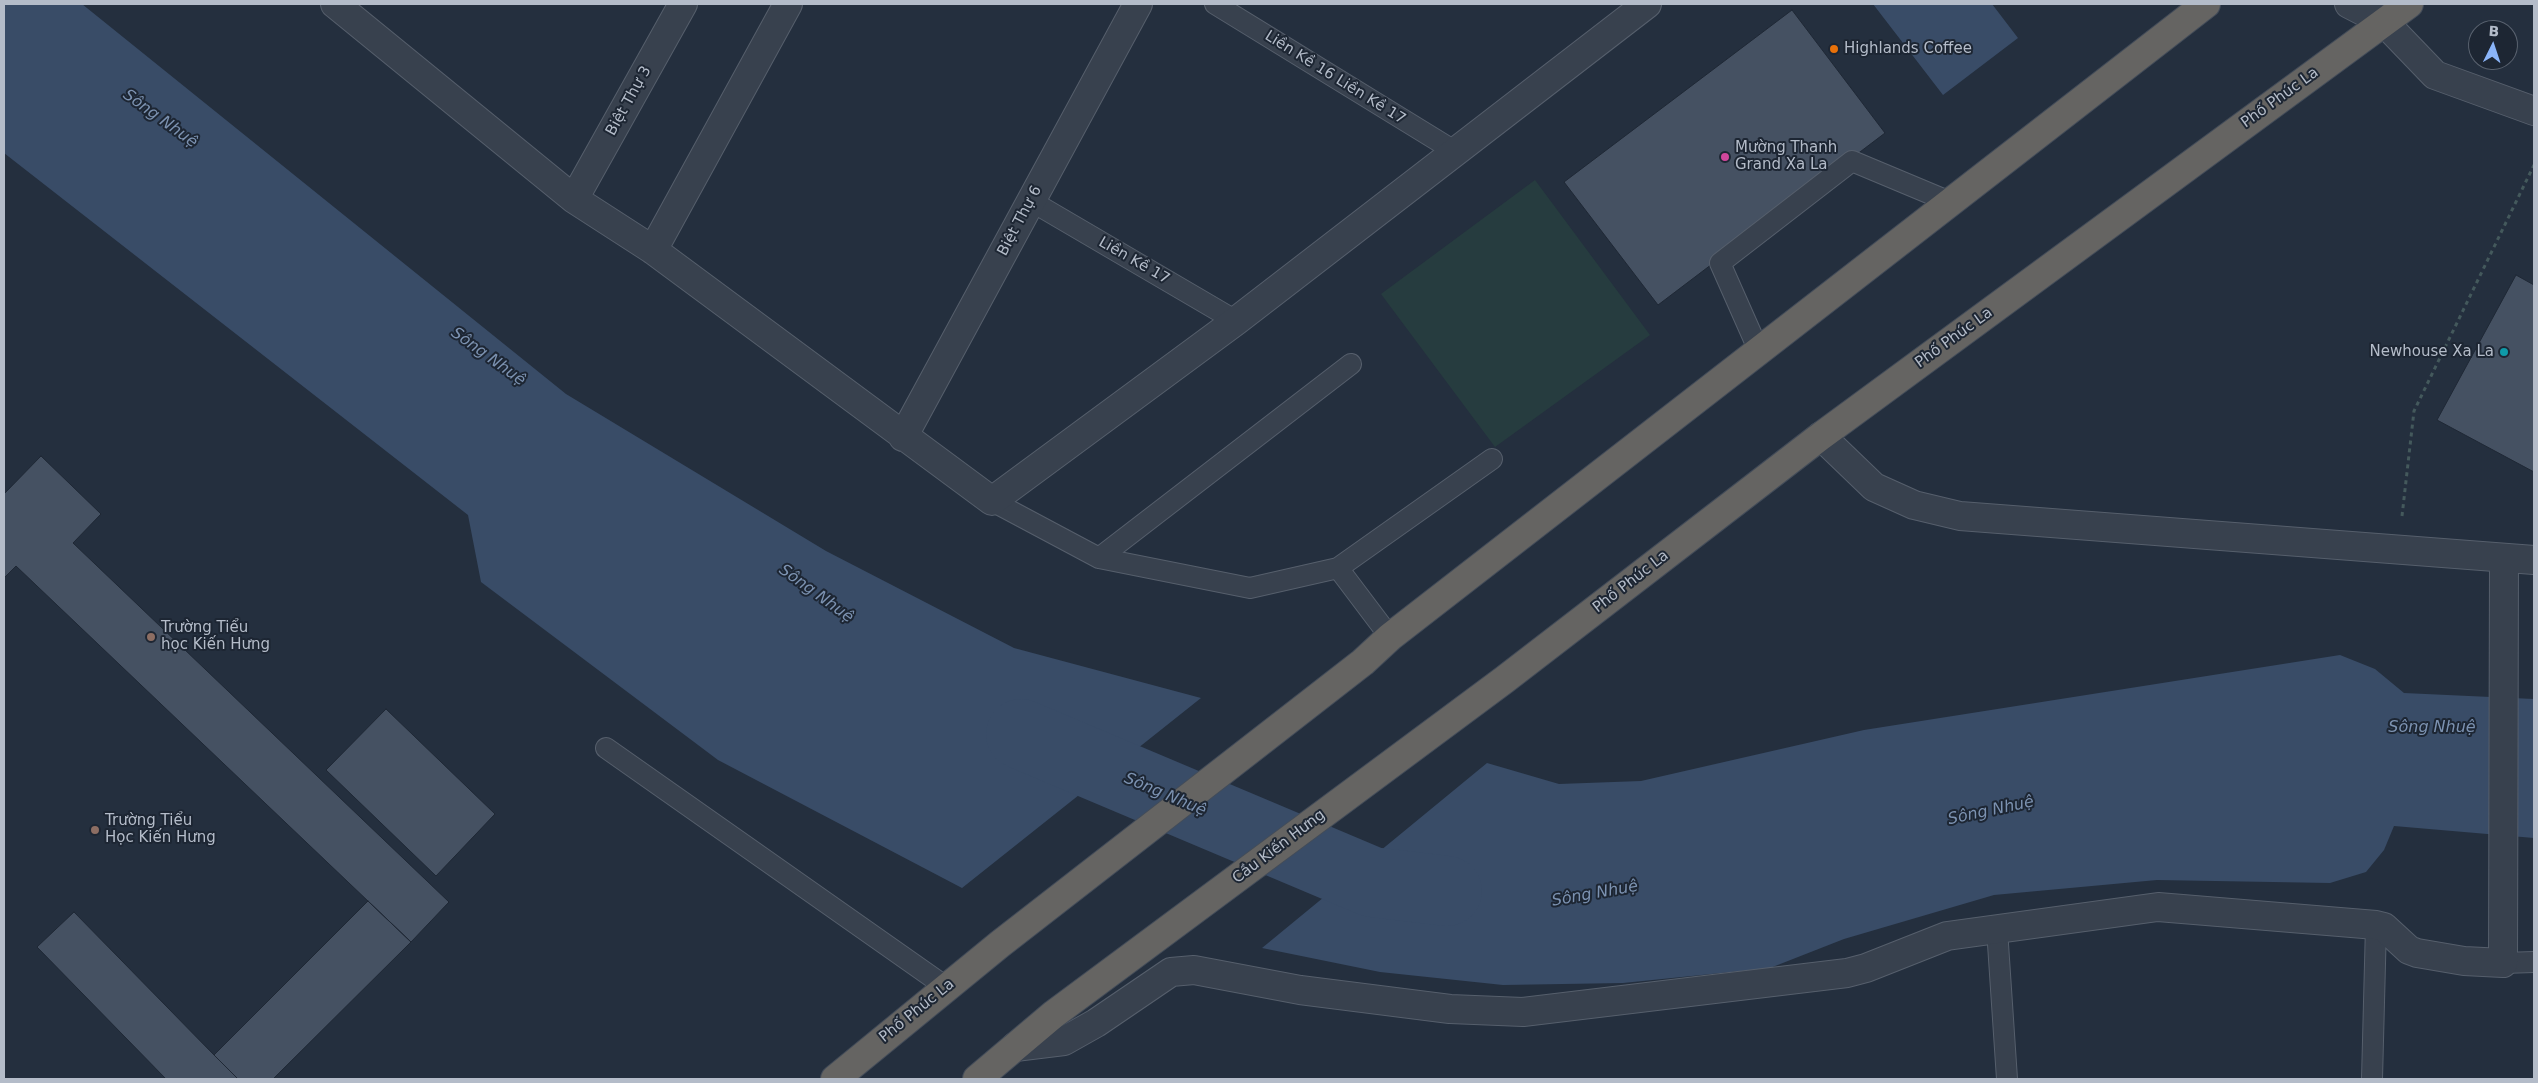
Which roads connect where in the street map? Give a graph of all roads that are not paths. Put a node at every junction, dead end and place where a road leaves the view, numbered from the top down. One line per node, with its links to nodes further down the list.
1 (683, 4): 13 (street, Biệt Thự 3)
2 (788, 4): 16 (street)
3 (1138, 4): 14 (street, Biệt Thự 6)
4 (1215, 4): 12 (lane, Liền Kề 16 Liền Kề 17)
5 (1647, 4): 12 (street)
6 (2206, 4): 15 (highway)
7 (2349, 4): 10 (street)
8 (2409, 4): 10 (highway, Phố Phúc La)
9 (347, 8): 13 (street)
10 (2384, 22): 11 (street); 20 (highway, Phố Phúc La)
11 (2534, 111)
12 (1456, 152): 17 (street)
13 (574, 198): 16 (street)
14 (1031, 201): 17 (lane, Liền Kề 17); 21 (street, Biệt Thự 6)
15 (1950, 202): 18 (highway); 18 (lane)
16 (653, 250): 21 (street)
17 (1236, 321): 23 (street)
18 (1759, 351): 28 (highway)
19 (1351, 364): 24 (lane)
20 (1821, 436): 25 (street); 29 (highway, Phố Phúc La)
21 (903, 437): 23 (street)
22 (1492, 459): 27 (lane)
23 (992, 501): 24 (lane)
24 (1100, 558): 27 (lane)
25 (2504, 559): 26 (street); 34 (street)
26 (2534, 560)
27 (1338, 568): 28 (lane)
28 (1390, 637): 35 (highway, Phố Phúc La)
29 (1504, 680): 36 (highway, Cầu Kiến Hưng)
30 (606, 748): 35 (lane)
31 (2376, 925): 32 (street); 34 (street); 40 (lane)
32 (1997, 928): 36 (street); 39 (lane)
33 (2534, 962): 34 (lane)
34 (2503, 963)
35 (946, 988): 37 (highway, Phố Phúc La)
36 (1015, 1047): 38 (highway)
37 (835, 1079)
38 (977, 1079)
39 (2007, 1079)
40 (2372, 1079)

